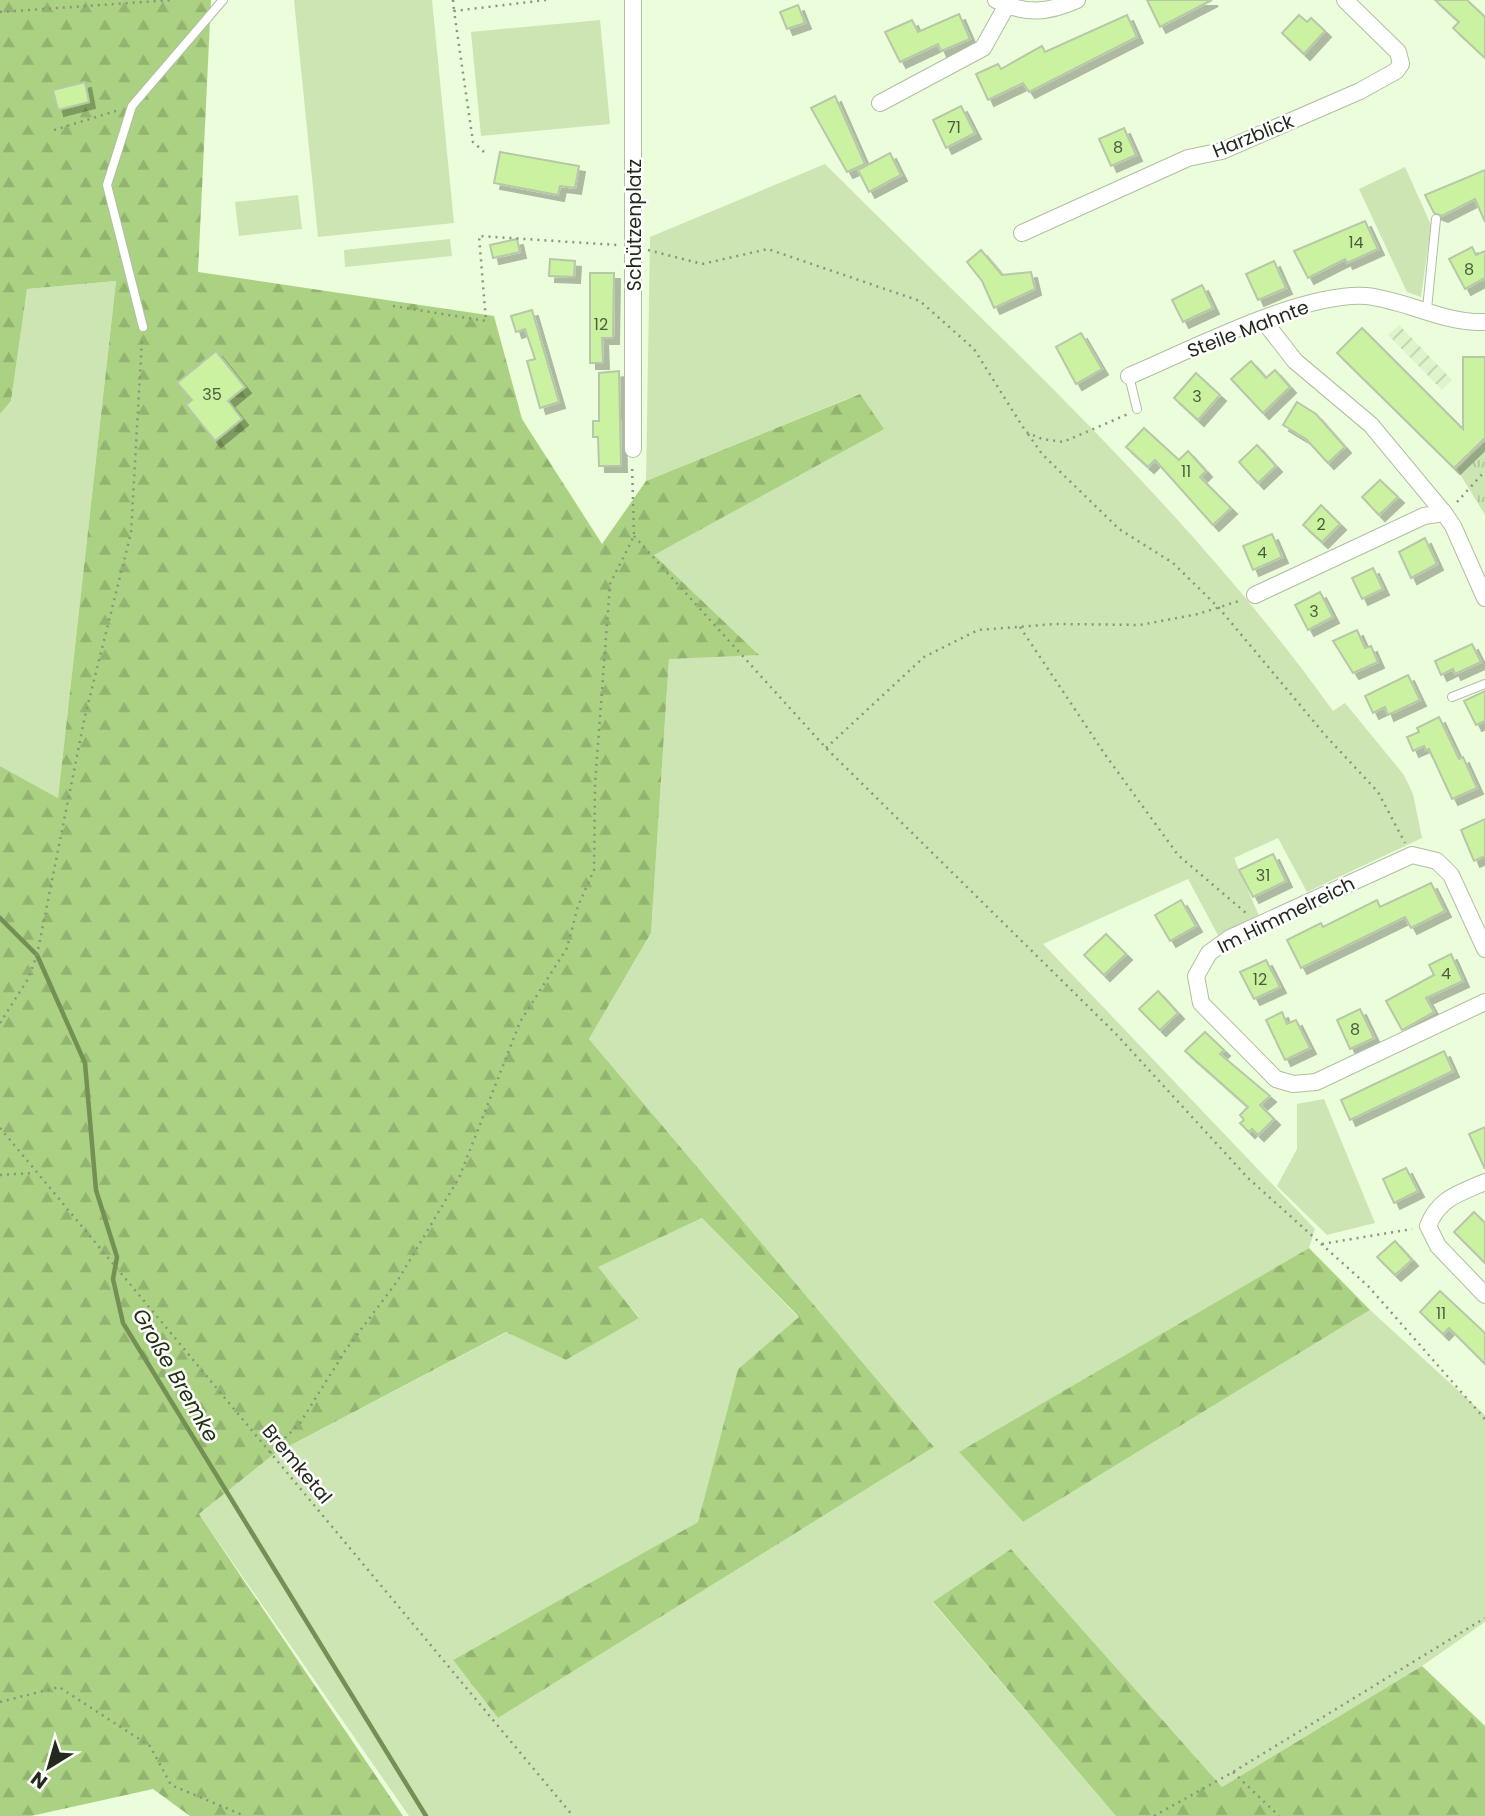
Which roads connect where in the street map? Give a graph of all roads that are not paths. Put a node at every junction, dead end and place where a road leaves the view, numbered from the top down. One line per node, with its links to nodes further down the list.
1 (223, 0): 12 (lane)
2 (633, 0): 15 (street, Schützenplatz)
3 (1077, 0): 5 (street)
4 (1345, 0): 8 (street, Harzblick)
5 (1001, 3): 6 (street)
6 (880, 103)
7 (1436, 219): 9 (lane)
8 (1021, 233)
9 (1427, 309): 10 (street, Steile Mahnte); 11 (street, Steile Mahnte)
10 (1263, 320): 13 (street, Steile Mahnte); 16 (street)
11 (1485, 322)
12 (143, 327)
13 (1129, 376): 14 (lane, Steile Mahnte)
14 (1137, 409)
15 (633, 449)
16 (1444, 513): 17 (street); 18 (street)
17 (1255, 596)
18 (1485, 598)
19 (1485, 684): 20 (lane)
20 (1452, 697)
21 (1485, 949): 22 (street, Im Himmelreich)
22 (1485, 1002)
23 (1485, 1182): 24 (street)
24 (1485, 1295)

